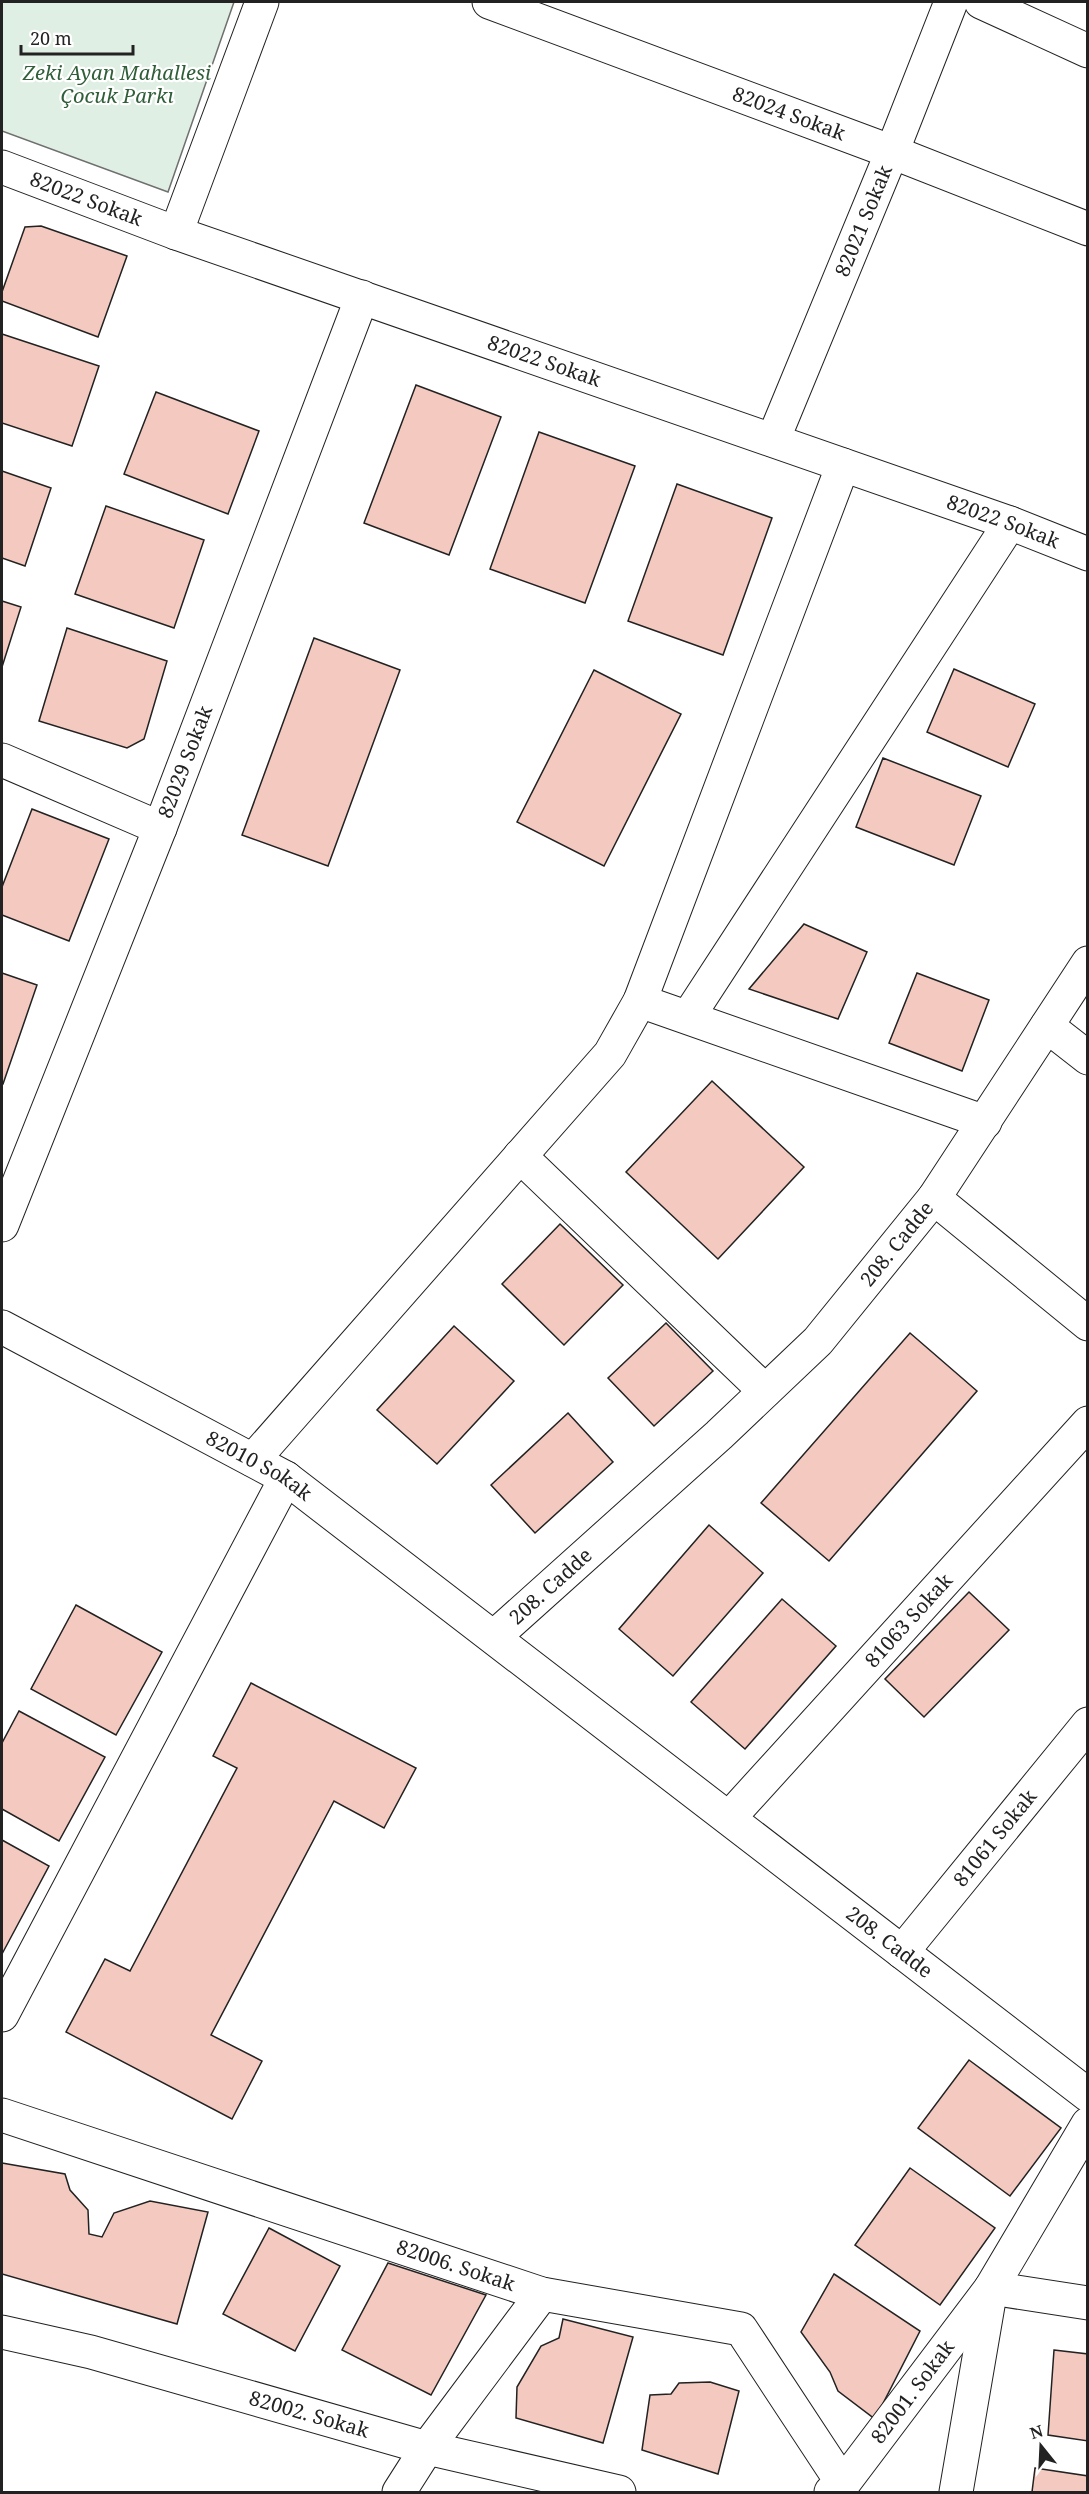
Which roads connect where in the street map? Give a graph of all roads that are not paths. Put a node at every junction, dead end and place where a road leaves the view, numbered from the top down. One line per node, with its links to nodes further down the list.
1 (262, 2): 9 (street)
2 (489, 2): 6 (street, 82024 Sokak)
3 (951, 2): 6 (street, 82021 Sokak)
4 (981, 2): 5 (street)
5 (1088, 51)
6 (892, 152): 8 (street, 82024 Sokak); 11 (street, 82021 Sokak)
7 (2, 167): 9 (street, 82022 Sokak)
8 (1088, 229)
9 (176, 233): 10 (street, 82022 Sokak)
10 (362, 297): 11 (street, 82022 Sokak); 16 (street, 82029 Sokak)
11 (773, 440): 12 (street, 82022 Sokak)
12 (843, 465): 13 (street, 82022 Sokak); 18 (street)
13 (1010, 523): 14 (street, 82022 Sokak); 19 (street)
14 (1088, 554)
15 (2, 760): 16 (street)
16 (160, 828): 25 (street, 82029 Sokak)
17 (1088, 963): 20 (street, 208. Cadde)
18 (640, 1001): 19 (street); 23 (street)
19 (688, 1017): 22 (street)
20 (1047, 1026): 21 (street); 22 (street, 208. Cadde)
21 (1088, 1058)
22 (985, 1122): 24 (street, 208. Cadde)
23 (520, 1156): 28 (street); 30 (street)
24 (934, 1198): 26 (street); 28 (street, 208. Cadde)
25 (2, 1225)
26 (1088, 1324)
27 (2, 1327): 30 (street, 82010 Sokak)
28 (765, 1391): 32 (street, 208. Cadde)
29 (1088, 1423): 34 (street, 81063 Sokak)
30 (253, 1460): 31 (street, 82010 Sokak)
31 (286, 1478): 32 (street, 82010 Sokak); 36 (street)
32 (494, 1637): 34 (street, 208. Cadde)
33 (1088, 1724): 35 (street, 81061 Sokak)
34 (729, 1818): 35 (street, 208. Cadde)
35 (902, 1952): 37 (street, 208. Cadde)
36 (2, 2015)
37 (1088, 2095)
38 (2, 2115): 41 (street, 82006. Sokak)
39 (1088, 2124): 40 (street, 82001. Sokak)
40 (991, 2288): 42 (street); 45 (street, 82001. Sokak); 48 (street, 82001. Sokak)
41 (542, 2294): 44 (street); 45 (street, 82006. Sokak)
42 (1088, 2303)
43 (2, 2332): 44 (street, 82002. Sokak)
44 (427, 2448): 46 (street); 47 (street, 82002. Sokak)
45 (837, 2488)
46 (399, 2493)
47 (619, 2493)
48 (956, 2493)

